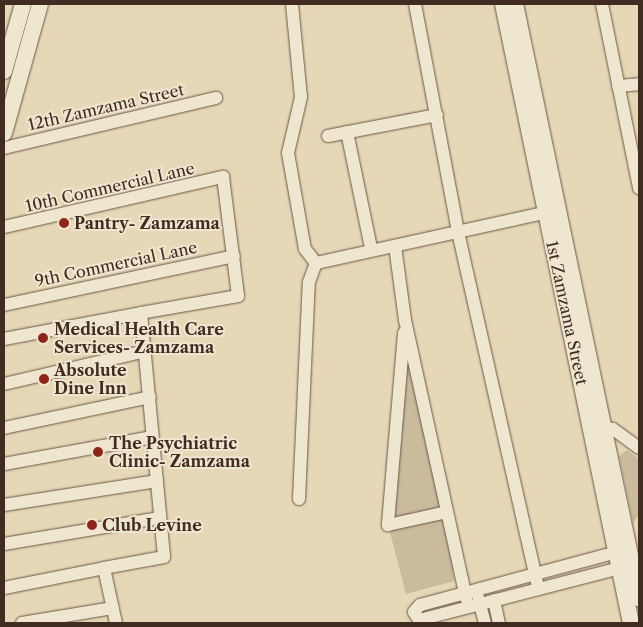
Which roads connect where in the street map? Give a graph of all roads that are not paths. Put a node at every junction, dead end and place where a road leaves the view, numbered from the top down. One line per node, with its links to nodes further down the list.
1 (23, 4): 8 (street)
2 (40, 4): 14 (street)
3 (292, 4): 25 (street)
4 (415, 4): 12 (street)
5 (503, 4): 15 (street, 1st Zamzama Street)
6 (515, 4): 15 (street, 1st Zamzama Street)
7 (602, 4): 10 (street)
8 (4, 71)
9 (639, 84): 10 (street)
10 (618, 86): 18 (street)
11 (216, 98): 17 (street, 12th Zamzama Street)
12 (437, 115): 13 (street); 21 (street)
13 (347, 132): 16 (street); 23 (street)
14 (4, 133)
15 (536, 135): 19 (street, 1st Zamzama Street); 26 (street, 1st Zamzama Street)
16 (328, 136)
17 (4, 148)
18 (639, 188)
19 (547, 212): 21 (street); 26 (street, 1st Zamzama Street)
20 (4, 227): 24 (street, 10th Commercial Lane)
21 (458, 232): 22 (street); 48 (street)
22 (395, 246): 23 (street); 29 (street)
23 (371, 248): 25 (street)
24 (234, 256): 27 (street, 9th Commercial Lane); 28 (street)
25 (316, 263): 40 (street)
26 (565, 271): 34 (street, 1st Zamzama Street)
27 (4, 305)
28 (141, 313): 30 (street); 31 (street)
29 (405, 320): 42 (street); 42 (street)
30 (4, 339)
31 (146, 351): 32 (street); 33 (street)
32 (4, 384)
33 (150, 397): 35 (street); 36 (street)
34 (597, 427): 37 (street); 45 (street, 1st Zamzama Street); 46 (street, 1st Zamzama Street)
35 (4, 428)
36 (153, 437): 38 (street); 39 (street)
37 (639, 448)
38 (4, 464)
39 (157, 481): 41 (street); 43 (street)
40 (299, 499)
41 (4, 506)
42 (448, 512): 51 (street)
43 (160, 518): 44 (street); 47 (street)
44 (4, 544)
45 (617, 552): 46 (street, 1st Zamzama Street); 48 (street)
46 (631, 566): 50 (street); 52 (street, 1st Zamzama Street); 60 (street, 1st Zamzama Street)
47 (104, 568): 49 (street); 55 (street)
48 (535, 573): 50 (street); 51 (street)
49 (4, 588)
50 (538, 588): 53 (street)
51 (470, 591): 54 (street); 54 (street)
52 (639, 598)
53 (494, 600): 54 (street); 59 (street)
54 (474, 605): 58 (street)
55 (113, 608): 56 (street); 57 (street)
56 (22, 623)
57 (116, 623)
58 (485, 623)
59 (500, 623)
60 (632, 623)

